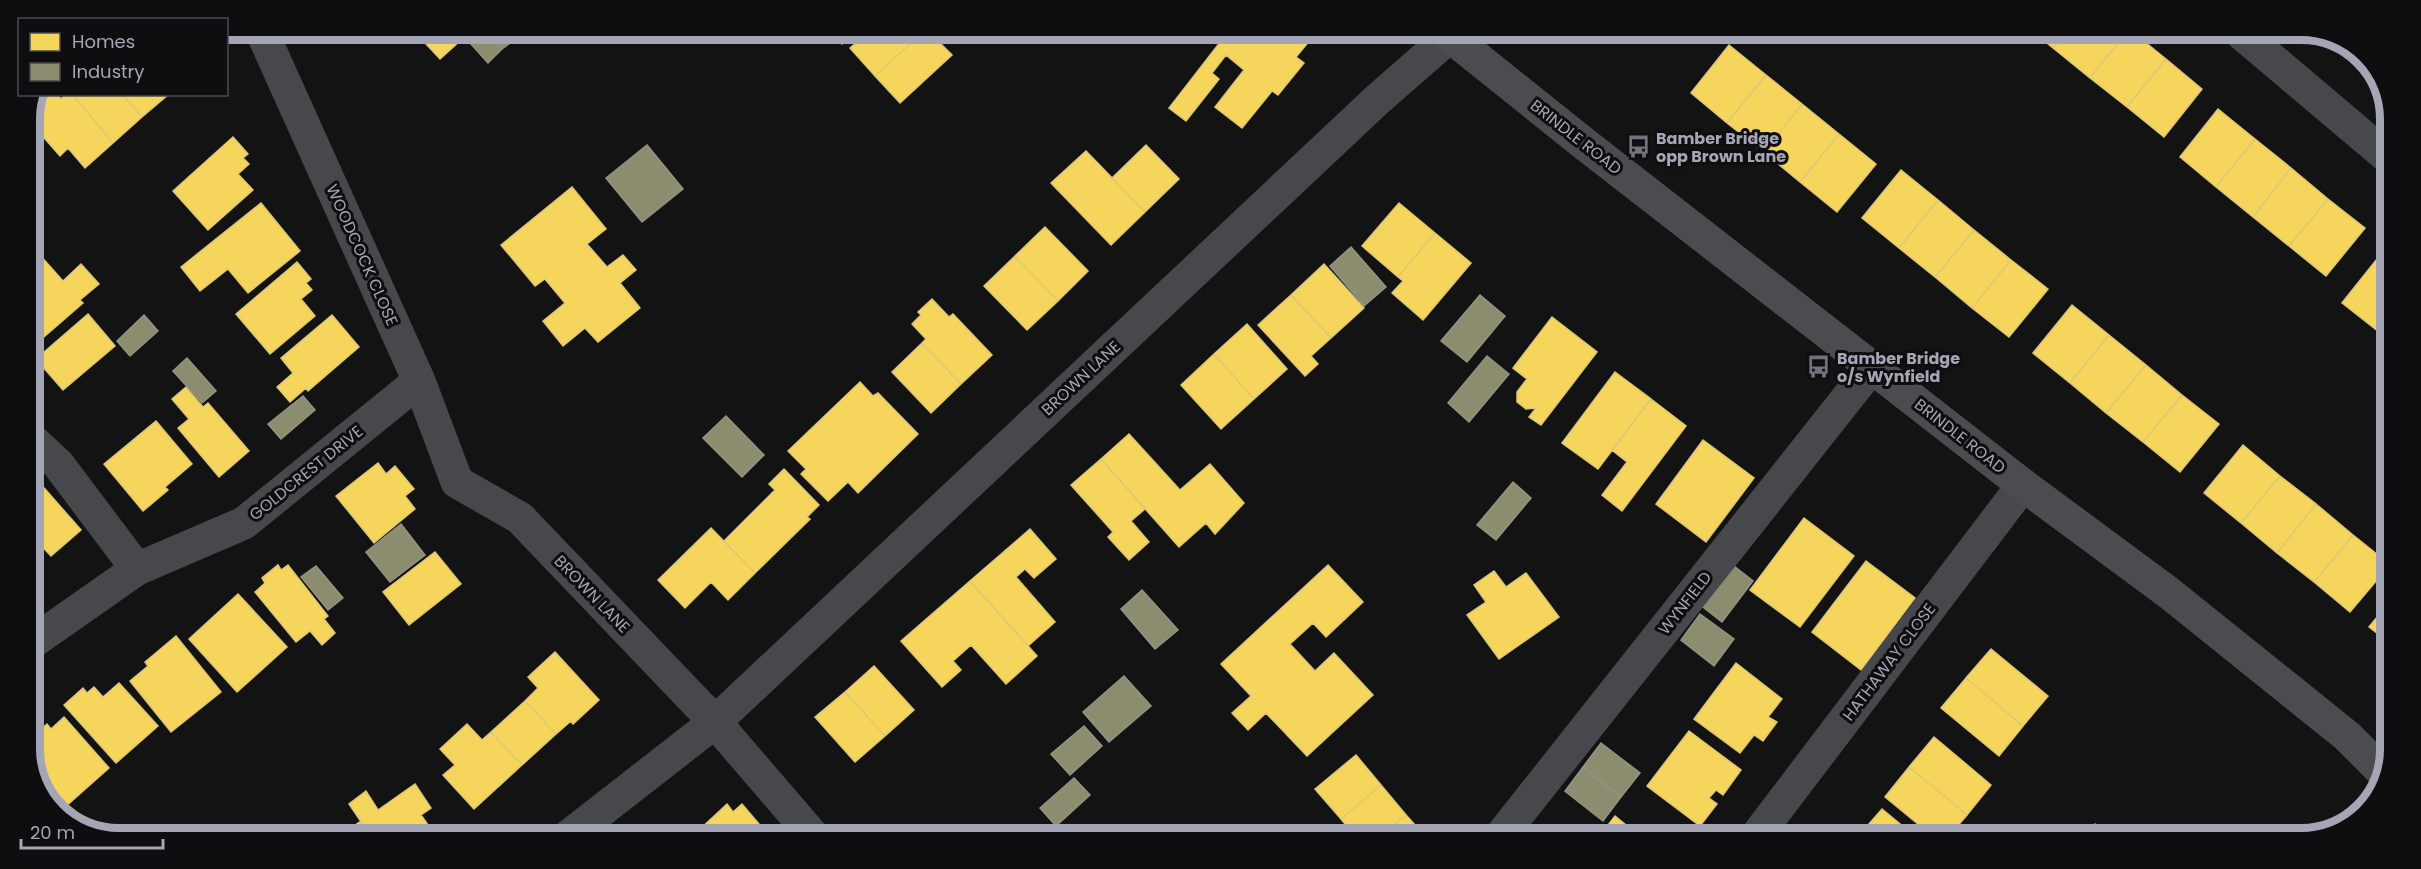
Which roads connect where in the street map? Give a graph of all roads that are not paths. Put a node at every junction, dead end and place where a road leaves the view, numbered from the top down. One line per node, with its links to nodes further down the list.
1 (266, 40): 7 (street, WOODCOCK CLOSE)
2 (1443, 40): 13 (street, BROWN LANE)
3 (1454, 40): 6 (street, BRINDLE ROAD)
4 (2249, 40): 5 (street)
5 (2380, 150)
6 (1871, 368): 10 (street, BRINDLE ROAD); 17 (street, WYNFIELD)
7 (419, 381): 9 (street, WOODCOCK CLOSE); 11 (street, GOLDCREST DRIVE)
8 (41, 448): 11 (street)
9 (457, 482): 13 (street, BROWN LANE)
10 (2023, 485): 14 (street, BRINDLE ROAD); 18 (street, HATHAWAY CLOSE)
11 (137, 569): 12 (street, GOLDCREST DRIVE)
12 (41, 636)
13 (715, 722): 15 (street, BROWN LANE); 16 (street)
14 (2378, 767)
15 (579, 828)
16 (806, 828)
17 (1507, 828)
18 (1763, 828)

